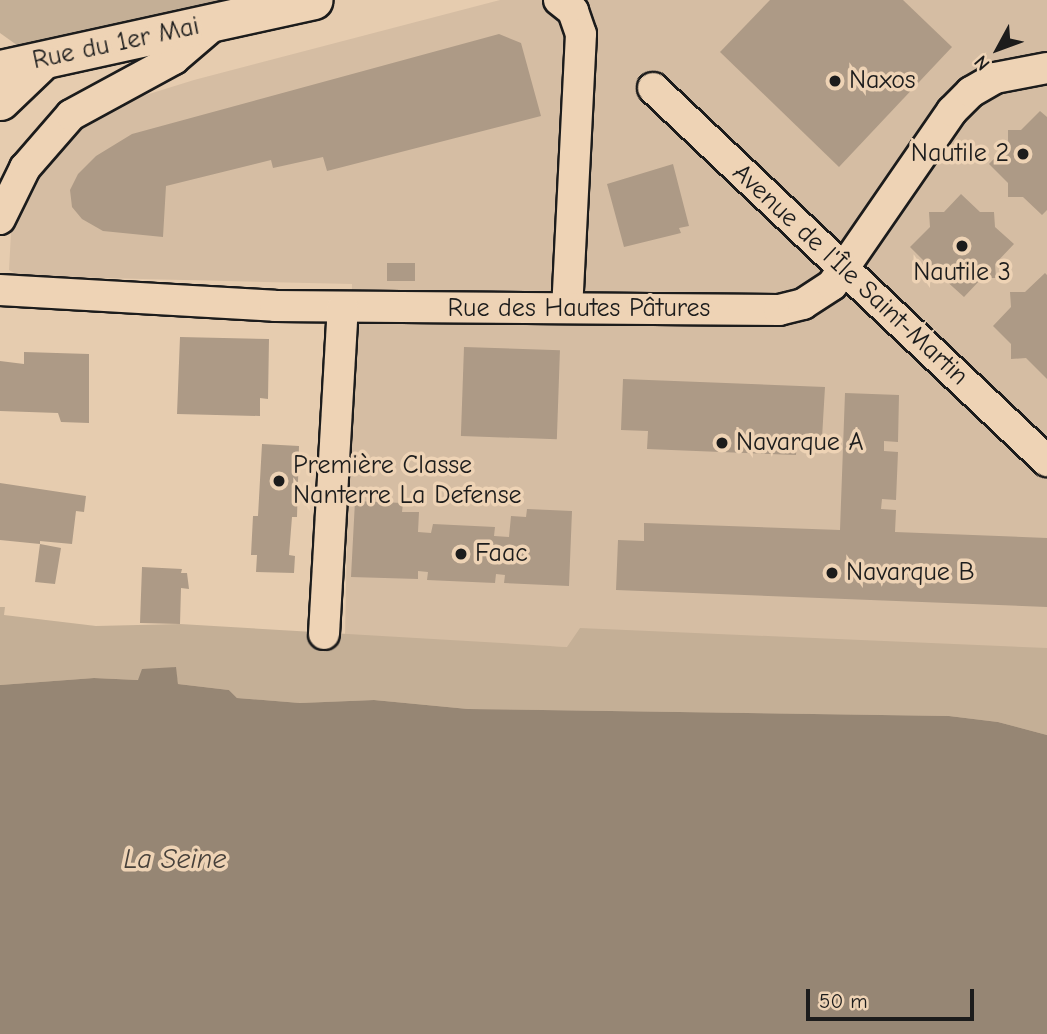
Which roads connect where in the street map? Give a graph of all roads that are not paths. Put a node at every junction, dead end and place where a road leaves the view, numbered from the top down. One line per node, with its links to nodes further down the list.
1 (314, 0): 3 (main road, Rue du 1er Mai)
2 (559, 0): 13 (street)
3 (217, 22): 4 (main road, Rue du 1er Mai); 9 (street)
4 (42, 61): 6 (main road, Rue du 1er Mai); 8 (main road)
5 (1047, 68): 10 (street, Rue des Hautes Pâtures)
6 (0, 69)
7 (653, 88): 10 (street, Avenue de l'Île Saint-Martin)
8 (0, 101)
9 (0, 219)
10 (844, 270): 13 (street, Rue des Hautes Pâtures); 14 (street, Avenue de l'Île Saint-Martin)
11 (0, 290): 12 (street, Rue des Hautes Pâtures)
12 (343, 308): 13 (street, Rue des Hautes Pâtures); 15 (street)
13 (567, 308)
14 (1047, 461)
15 (324, 634)

